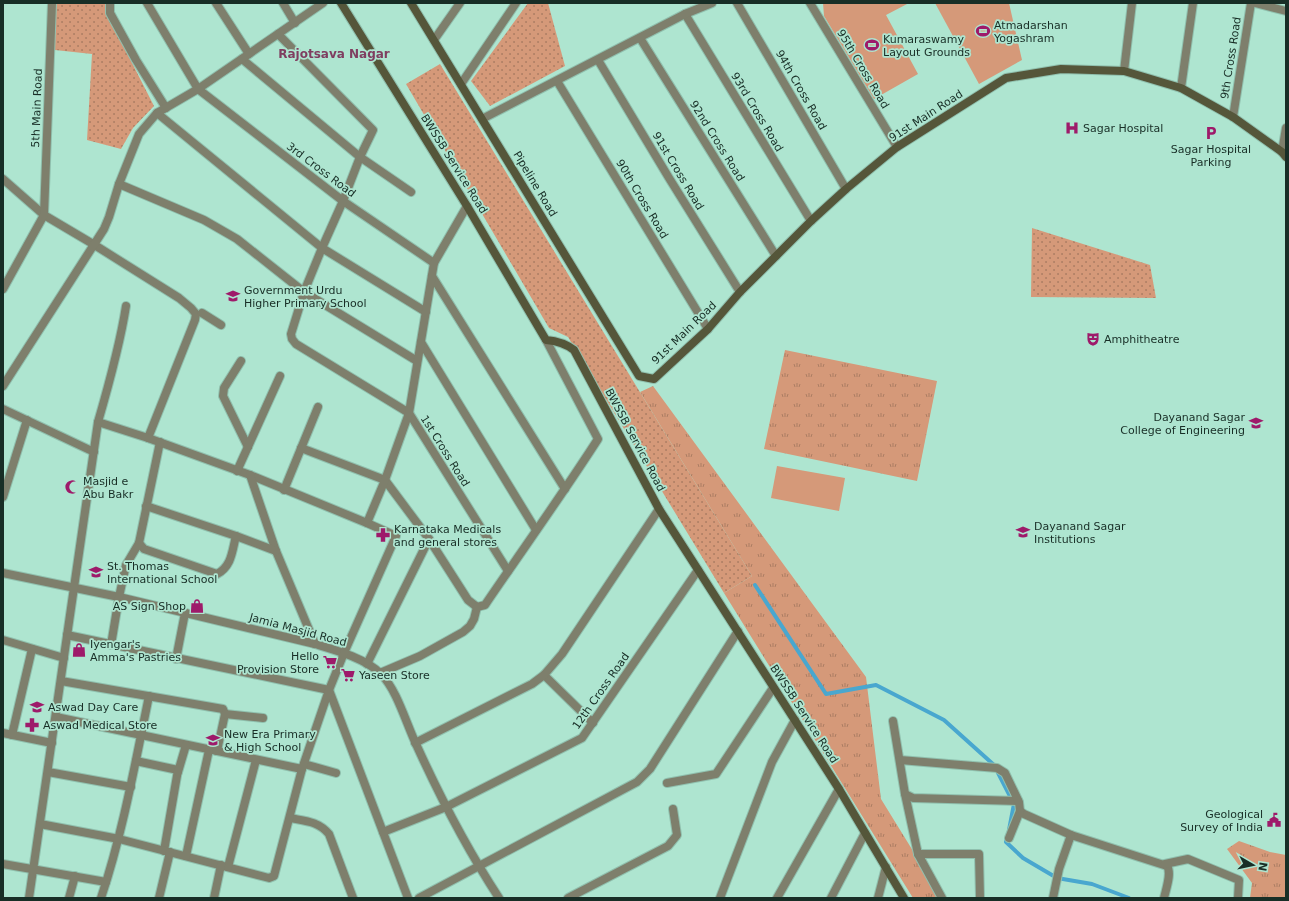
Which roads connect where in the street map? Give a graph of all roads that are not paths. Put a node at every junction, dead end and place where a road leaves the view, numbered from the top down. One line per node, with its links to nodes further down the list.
1 (52, 3): 46 (street, 5th Main Road)
2 (110, 3): 32 (street)
3 (147, 3): 31 (street)
4 (216, 3): 24 (street)
5 (283, 3): 20 (street)
6 (323, 3): 20 (street)
7 (341, 3): 45 (street, BWSSB Service Road)
8 (411, 3): 23 (street, Pipeline Road)
9 (460, 3): 23 (street)
10 (516, 3): 29 (street)
11 (712, 3): 19 (street)
12 (737, 3): 42 (street, 94th Cross Road)
13 (810, 3): 37 (street, 95th Cross Road)
14 (1132, 3): 27 (street)
15 (1193, 3): 30 (street)
16 (1251, 3): 34 (street, 9th Cross Road)
17 (1255, 3): 18 (street)
18 (1286, 10)
19 (685, 14): 22 (street); 47 (street, 93rd Cross Road)
20 (295, 23): 21 (street)
21 (278, 34): 24 (street); 39 (street)
22 (640, 38): 26 (street); 50 (street, 92nd Cross Road)
23 (434, 40): 29 (street, Pipeline Road)
24 (249, 54): 25 (street)
25 (242, 59): 31 (street); 39 (street)
26 (598, 60): 28 (street); 55 (street, 91st Cross Road)
27 (1124, 70): 30 (street, 91st Main Road); 37 (street, 91st Main Road)
28 (558, 81): 35 (street); 60 (street, 90th Cross Road)
29 (461, 84): 35 (street, Pipeline Road)
30 (1181, 88): 34 (street, 91st Main Road)
31 (198, 89): 32 (street); 44 (street, 3rd Cross Road)
32 (166, 108): 33 (street)
33 (157, 113): 41 (street); 49 (street)
34 (1233, 117): 38 (street, 91st Main Road)
35 (482, 119): 66 (street, Pipeline Road)
36 (1286, 128): 38 (street)
37 (897, 147): 42 (street, 91st Main Road)
38 (1284, 154)
39 (360, 157): 43 (street); 44 (street)
40 (3, 179): 46 (street)
41 (119, 184): 48 (street); 54 (street)
42 (846, 189): 47 (street, 91st Main Road)
43 (411, 192)
44 (343, 201): 49 (street); 51 (street, 3rd Cross Road)
45 (467, 206): 51 (street); 61 (street, BWSSB Service Road)
46 (44, 215): 48 (street); 53 (street)
47 (811, 222): 50 (street, 91st Main Road)
48 (93, 244): 67 (street); 73 (street)
49 (322, 248): 54 (street); 58 (street)
50 (776, 256): 55 (street, 91st Main Road)
51 (434, 263): 52 (street)
52 (432, 276): 58 (street); 81 (street)
53 (3, 288)
54 (304, 292): 64 (street); 70 (street, 1st Cross Road)
55 (740, 292): 60 (street, 91st Main Road)
56 (126, 306): 72 (street)
57 (202, 312): 59 (street)
58 (426, 312): 62 (street)
59 (221, 326)
60 (708, 329): 66 (street, 91st Main Road)
61 (546, 340): 81 (street); 85 (street, BWSSB Service Road)
62 (421, 342): 64 (street); 87 (street)
63 (241, 361): 75 (street)
64 (418, 361): 70 (street)
65 (280, 376): 75 (street)
66 (639, 376)
67 (3, 386)
68 (318, 407): 76 (street)
69 (3, 409): 71 (street)
70 (408, 413): 80 (street); 93 (street, 1st Cross Road)
71 (27, 420): 77 (street); 83 (street)
72 (98, 422): 73 (street); 77 (street)
73 (148, 438): 74 (street)
74 (160, 442): 78 (street); 84 (street)
75 (248, 447): 78 (street)
76 (301, 448): 80 (street); 82 (street)
77 (94, 452): 95 (street)
78 (237, 471): 79 (street)
79 (250, 476): 82 (street); 91 (street)
80 (385, 480): 86 (street); 89 (street)
81 (565, 489): 87 (street)
82 (284, 490): 86 (street)
83 (3, 497)
84 (146, 506): 88 (street); 90 (street)
85 (659, 509): 92 (street, BWSSB Service Road); 110 (street)
86 (367, 524): 105 (street)
87 (536, 530): 93 (street)
88 (236, 536): 90 (street); 91 (street)
89 (430, 539): 97 (street); 108 (street)
90 (139, 543): 96 (street)
91 (276, 551): 102 (street)
92 (698, 570): 99 (street, BWSSB Service Road); 120 (street, 12th Cross Road)
93 (508, 571): 97 (street)
94 (3, 573): 95 (street, Jamia Masjid Road)
95 (74, 588): 96 (street, Jamia Masjid Road); 100 (street)
96 (119, 597): 98 (street, Jamia Masjid Road); 103 (street)
97 (477, 607): 109 (street)
98 (185, 613): 102 (street, Jamia Masjid Road); 107 (street)
99 (738, 631): 112 (street, BWSSB Service Road); 156 (street)
100 (68, 635): 103 (street); 106 (street)
101 (3, 640): 104 (street)
102 (315, 644): 105 (street, Jamia Masjid Road)
103 (111, 645): 107 (street)
104 (32, 648): 106 (street); 121 (street)
105 (344, 652): 108 (street, Jamia Masjid Road); 113 (street)
106 (64, 658): 111 (street)
107 (176, 659): 113 (street)
108 (367, 664): 109 (street, Jamia Masjid Road)
109 (380, 673): 125 (street, Jamia Masjid Road)
110 (544, 675): 120 (street); 125 (street)
111 (60, 681): 114 (street); 116 (street)
112 (773, 688): 118 (street, BWSSB Service Road); 135 (street)
113 (329, 690): 131 (street); 145 (street)
114 (149, 696): 115 (street); 122 (street)
115 (225, 714): 117 (street); 127 (street)
116 (56, 717): 122 (street); 124 (street)
117 (264, 718)
118 (795, 720): 137 (street, BWSSB Service Road); 171 (street)
119 (893, 721): 129 (street)
120 (593, 724): 140 (street, 12th Cross Road)
121 (7, 734): 123 (street); 124 (street)
122 (141, 735): 126 (street); 130 (street)
123 (3, 742)
124 (52, 743): 132 (street)
125 (415, 743): 140 (street, Jamia Masjid Road)
126 (186, 745): 127 (street); 133 (street)
127 (213, 750): 128 (street); 152 (street)
128 (256, 760): 131 (street); 155 (street)
129 (900, 760): 138 (street); 139 (street)
130 (136, 761): 133 (street); 136 (street)
131 (303, 766): 134 (street); 143 (street)
132 (48, 772): 136 (street); 144 (street)
133 (178, 772): 150 (street)
134 (336, 773)
135 (667, 783)
136 (131, 787): 149 (street)
137 (839, 789): 146 (street, BWSSB Service Road); 172 (street)
138 (905, 794): 139 (street); 151 (street)
139 (1017, 801): 142 (street)
140 (446, 807): 145 (street, 12th Cross Road); 156 (street, Jamia Masjid Road)
141 (673, 809): 170 (street)
142 (1020, 810): 147 (street); 148 (street)
143 (290, 818): 155 (street); 166 (street)
144 (40, 824): 149 (street); 158 (street)
145 (383, 832): 167 (street)
146 (865, 832): 157 (street, BWSSB Service Road); 173 (street)
147 (1071, 835): 154 (street); 178 (street)
148 (1009, 838)
149 (119, 839): 150 (street); 160 (street)
150 (167, 852): 152 (street); 164 (street)
151 (918, 854): 176 (street); 177 (street)
152 (186, 856): 155 (street)
153 (3, 864): 158 (street)
154 (1165, 864): 179 (street); 180 (street)
155 (225, 866): 165 (street)
156 (478, 866): 168 (street); 169 (street, Jamia Masjid Road)
157 (886, 867): 174 (street); 175 (street, BWSSB Service Road)
158 (34, 869): 159 (street); 161 (street)
159 (75, 876): 160 (street); 162 (street)
160 (106, 882): 163 (street)
161 (29, 898)
162 (69, 898)
163 (101, 898)
164 (158, 898)
165 (214, 898)
166 (353, 898)
167 (408, 898)
168 (419, 898)
169 (499, 898)
170 (568, 898)
171 (720, 898)
172 (777, 898)
173 (831, 898)
174 (878, 898)
175 (904, 898)
176 (942, 898)
177 (980, 898)
178 (1053, 898)
179 (1164, 898)
180 (1238, 898)

